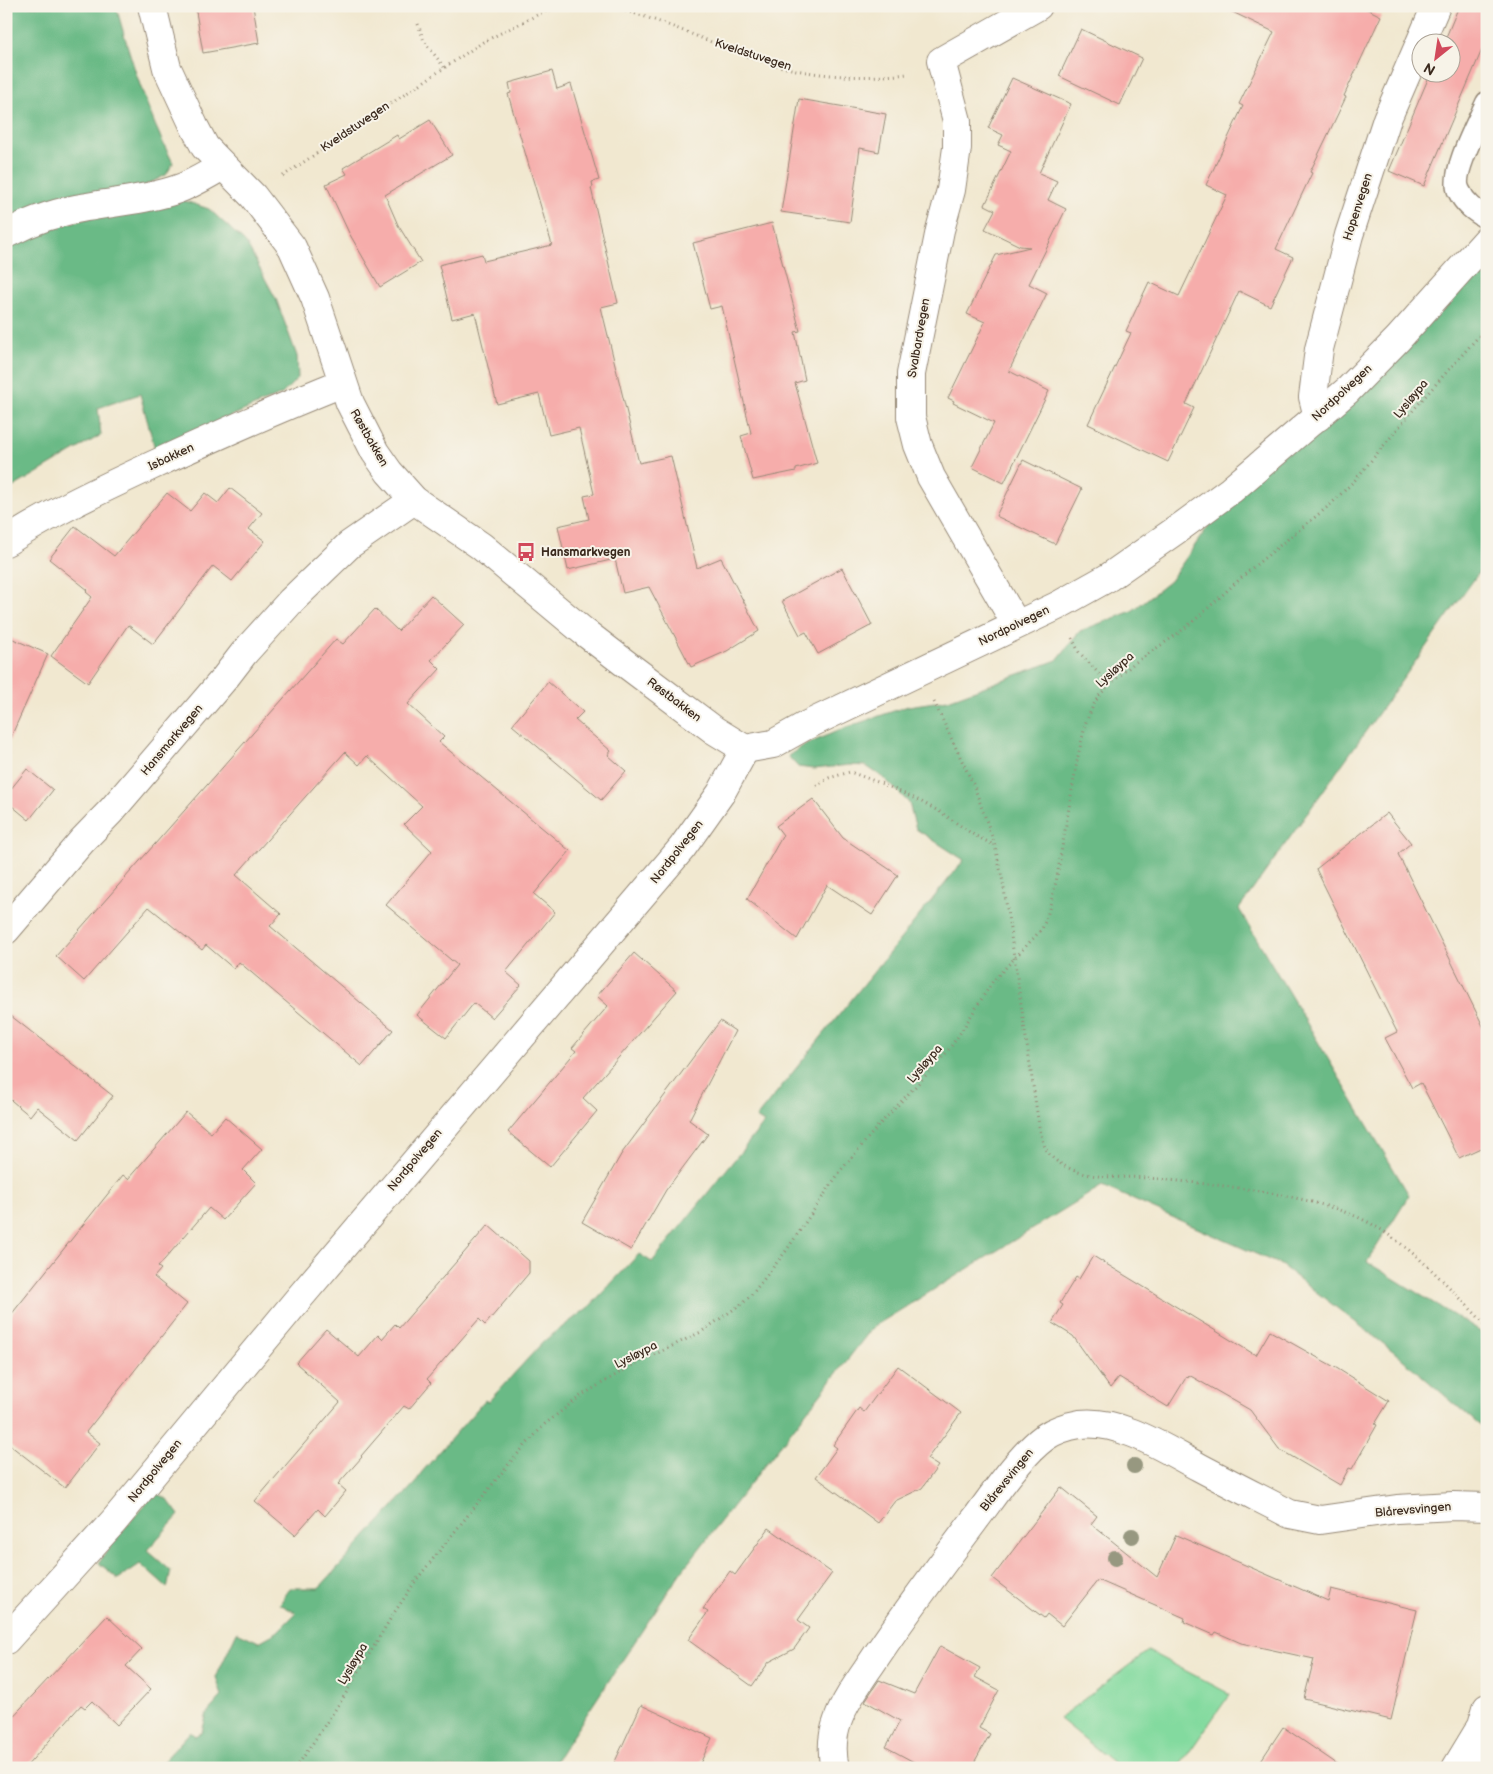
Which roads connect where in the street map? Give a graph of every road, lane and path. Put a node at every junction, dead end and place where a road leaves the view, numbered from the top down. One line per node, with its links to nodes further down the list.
1 (152, 6): 10 (street, Røstbakken)
2 (563, 6): 8 (path, Kveldstuvegen)
3 (606, 6): 7 (path, Kveldstuvegen)
4 (1038, 6): 7 (street)
5 (1436, 6): 17 (street, Hopenvegen)
6 (419, 25): 8 (path)
7 (941, 61): 21 (street, Svalbardvegen)
8 (444, 67): 11 (path, Kveldstuvegen)
9 (1487, 103): 12 (lane)
10 (223, 166): 11 (street, Røstbakken); 13 (street)
11 (253, 196): 16 (street, Røstbakken)
12 (1487, 218)
13 (6, 234)
14 (1487, 240): 17 (street, Nordpolvegen)
15 (1487, 327): 23 (path, Lysløypa)
16 (342, 383): 18 (street, Røstbakken); 19 (street, Isbakken)
17 (1318, 416): 20 (street, Nordpolvegen)
18 (414, 500): 24 (street, Røstbakken); 27 (street, Hansmarkvegen)
19 (6, 542)
20 (1057, 606): 21 (street, Nordpolvegen); 23 (path)
21 (1016, 624): 22 (street, Nordpolvegen)
22 (918, 673): 24 (street, Nordpolvegen); 26 (path)
23 (1109, 685): 28 (path, Lysløypa)
24 (745, 749): 31 (street, Nordpolvegen)
25 (816, 786): 26 (path)
26 (995, 845): 28 (path)
27 (6, 930)
28 (1014, 960): 29 (path); 34 (path, Lysløypa)
29 (1487, 1326)
30 (1487, 1507): 35 (street, Blårevsvingen)
31 (6, 1640)
32 (1487, 1708): 33 (street)
33 (1470, 1760)
34 (296, 1768)
35 (835, 1768)

